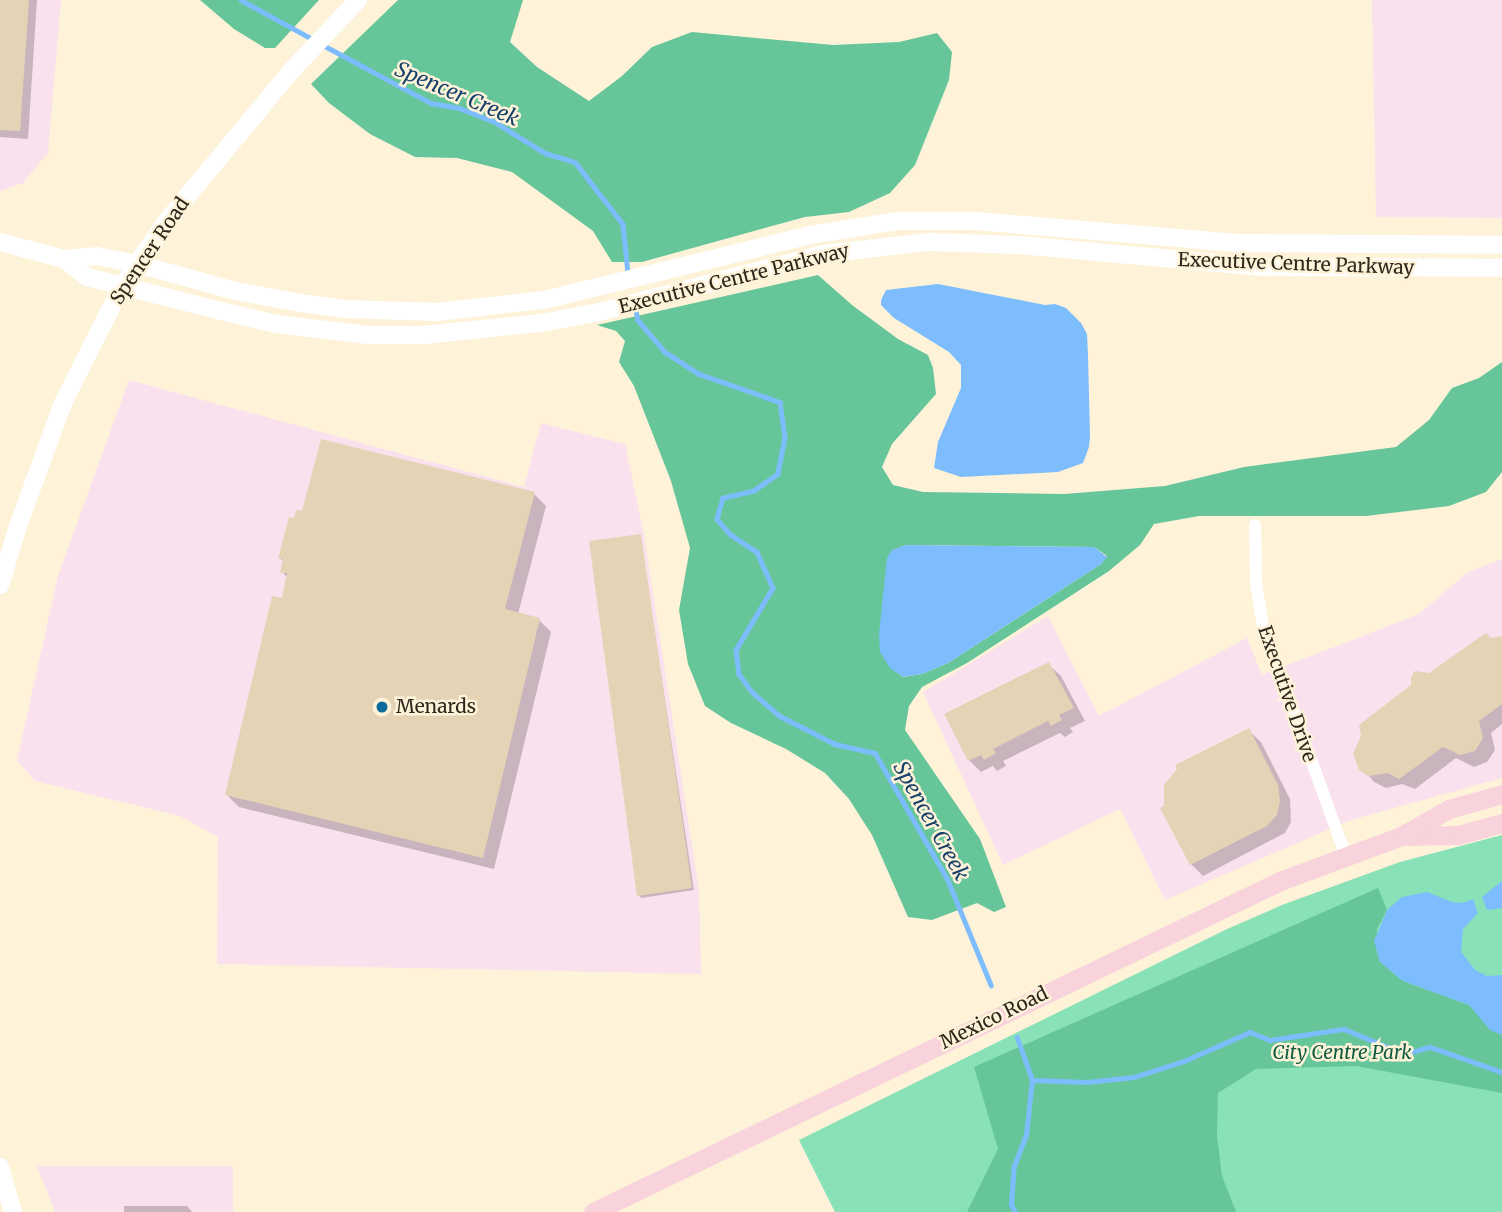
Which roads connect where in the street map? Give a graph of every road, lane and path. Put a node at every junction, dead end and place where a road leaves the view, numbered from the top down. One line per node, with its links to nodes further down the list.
1 (355, 3): 5 (street, Spencer Road)
2 (0, 242): 4 (street, Executive Centre Parkway)
3 (1502, 245): 5 (street, Executive Centre Parkway)
4 (64, 258): 5 (street, Executive Centre Parkway); 7 (street, Executive Centre Parkway)
5 (137, 264): 7 (street, Spencer Road)
6 (1502, 268): 7 (street, Executive Centre Parkway)
7 (122, 286): 9 (street, Spencer Road)
8 (1255, 525): 13 (street, Executive Drive)
9 (0, 585)
10 (1502, 794): 12 (main road, Mexico Road)
11 (1502, 823): 12 (main road, Mexico Road)
12 (1401, 836): 13 (main road, Mexico Road)
13 (1346, 856): 16 (main road, Mexico Road)
14 (0, 1167): 15 (street)
15 (13, 1212)
16 (593, 1212)

